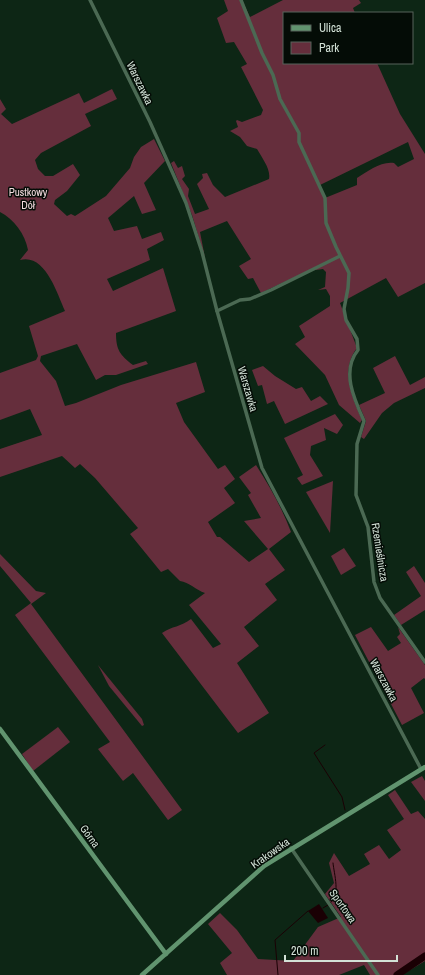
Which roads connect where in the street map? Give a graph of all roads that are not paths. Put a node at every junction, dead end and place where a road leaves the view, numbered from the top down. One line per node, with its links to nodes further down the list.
1 (90, 0): 4 (street, Warszawka)
2 (241, 0): 3 (street)
3 (340, 256): 4 (street); 5 (street, Rzemieślnicza)
4 (217, 311): 7 (street, Warszawka)
5 (425, 662)
6 (0, 729): 9 (main road, Górna)
7 (423, 768): 8 (main road, Krakowska)
8 (291, 848): 9 (main road, Krakowska); 11 (street, Sportowa)
9 (166, 954): 10 (main road, Krakowska)
10 (142, 975)
11 (378, 975)

